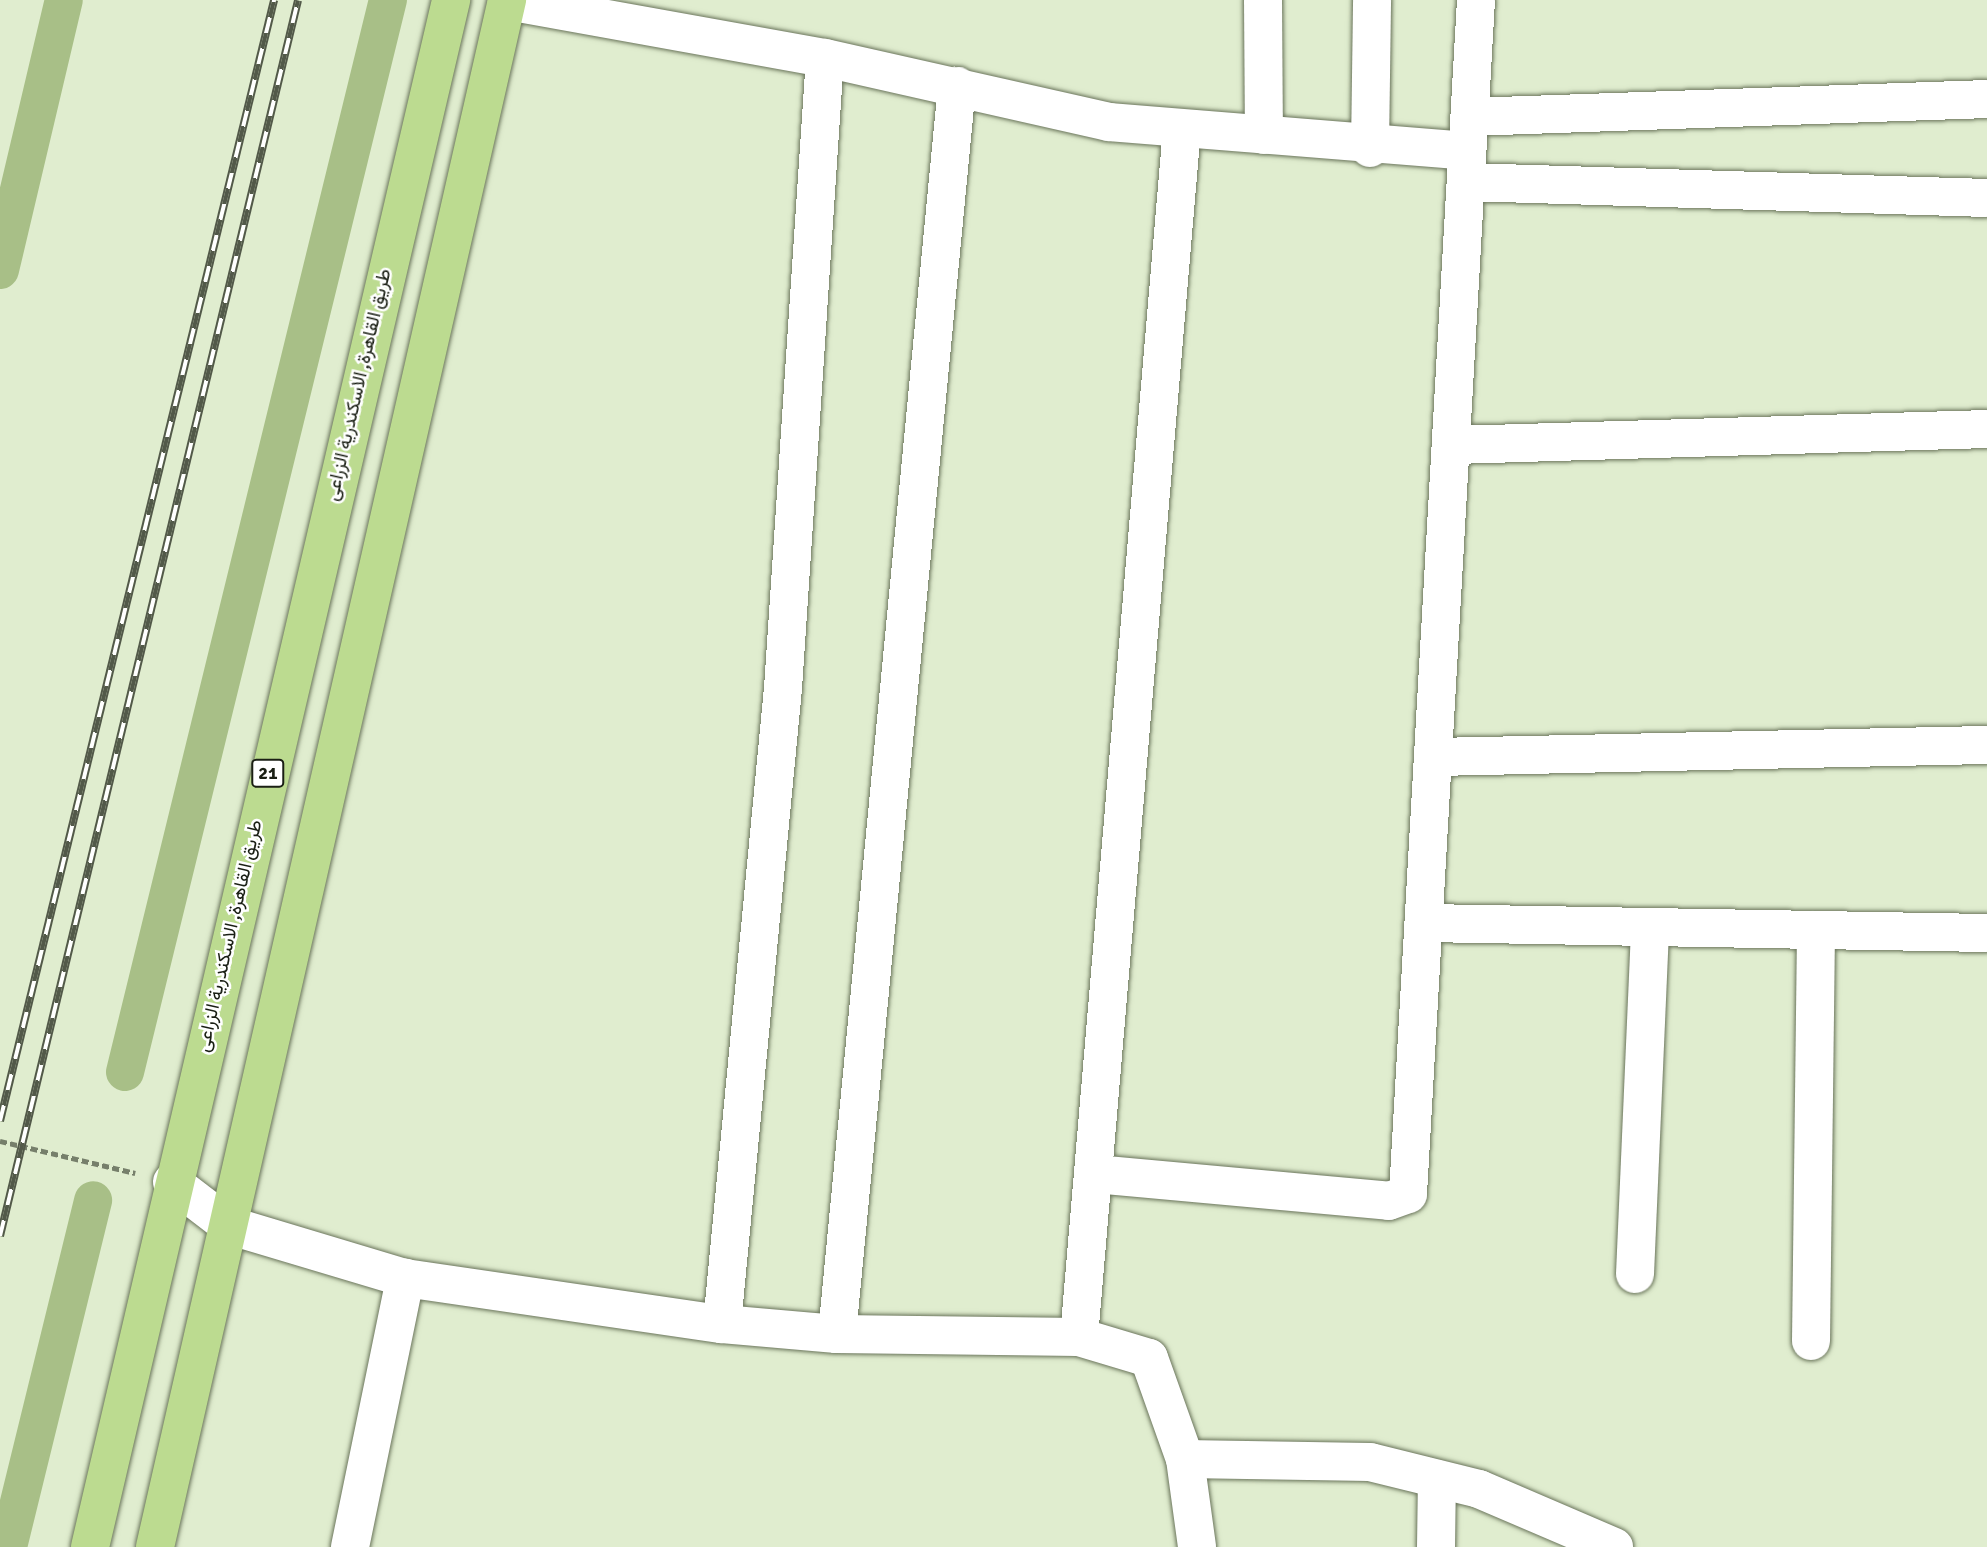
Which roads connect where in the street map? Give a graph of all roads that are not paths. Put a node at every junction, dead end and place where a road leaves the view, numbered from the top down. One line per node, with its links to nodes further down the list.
1 (451, 0): 23 (highway, طريق القاهرة, الاسكندرية الزراعى / 21)
2 (507, 0): 6 (street); 24 (highway)
3 (1263, 0): 10 (street)
4 (1372, 0): 11 (street)
5 (1476, 0): 12 (street)
6 (825, 58): 7 (street); 27 (street)
7 (957, 86): 9 (street); 28 (street)
8 (1987, 99): 12 (street)
9 (1182, 128): 10 (street); 22 (street)
10 (1264, 135): 11 (street)
11 (1370, 148): 12 (street)
12 (1468, 150): 13 (street); 15 (street)
13 (1987, 198)
14 (1987, 429): 15 (street)
15 (1455, 445): 17 (street)
16 (1987, 745): 17 (street)
17 (1435, 757): 18 (street)
18 (1424, 923): 19 (street); 22 (street)
19 (1650, 927): 20 (street); 25 (street)
20 (1816, 930): 21 (street); 30 (street)
21 (1987, 933)
22 (1095, 1174): 29 (street)
23 (172, 1182): 24 (street); 34 (highway, طريق القاهرة, الاسكندرية الزراعى / 21)
24 (228, 1225): 26 (street); 35 (highway)
25 (1635, 1274)
26 (405, 1278): 27 (street); 36 (street)
27 (722, 1324): 28 (street)
28 (837, 1334): 29 (street)
29 (1079, 1337): 31 (street)
30 (1811, 1341)
31 (1185, 1459): 32 (street); 37 (street)
32 (1437, 1479): 33 (street); 38 (street)
33 (1562, 1536): 39 (street)
34 (90, 1547)
35 (155, 1547)
36 (350, 1547)
37 (1197, 1547)
38 (1436, 1547)
39 (1614, 1547)

